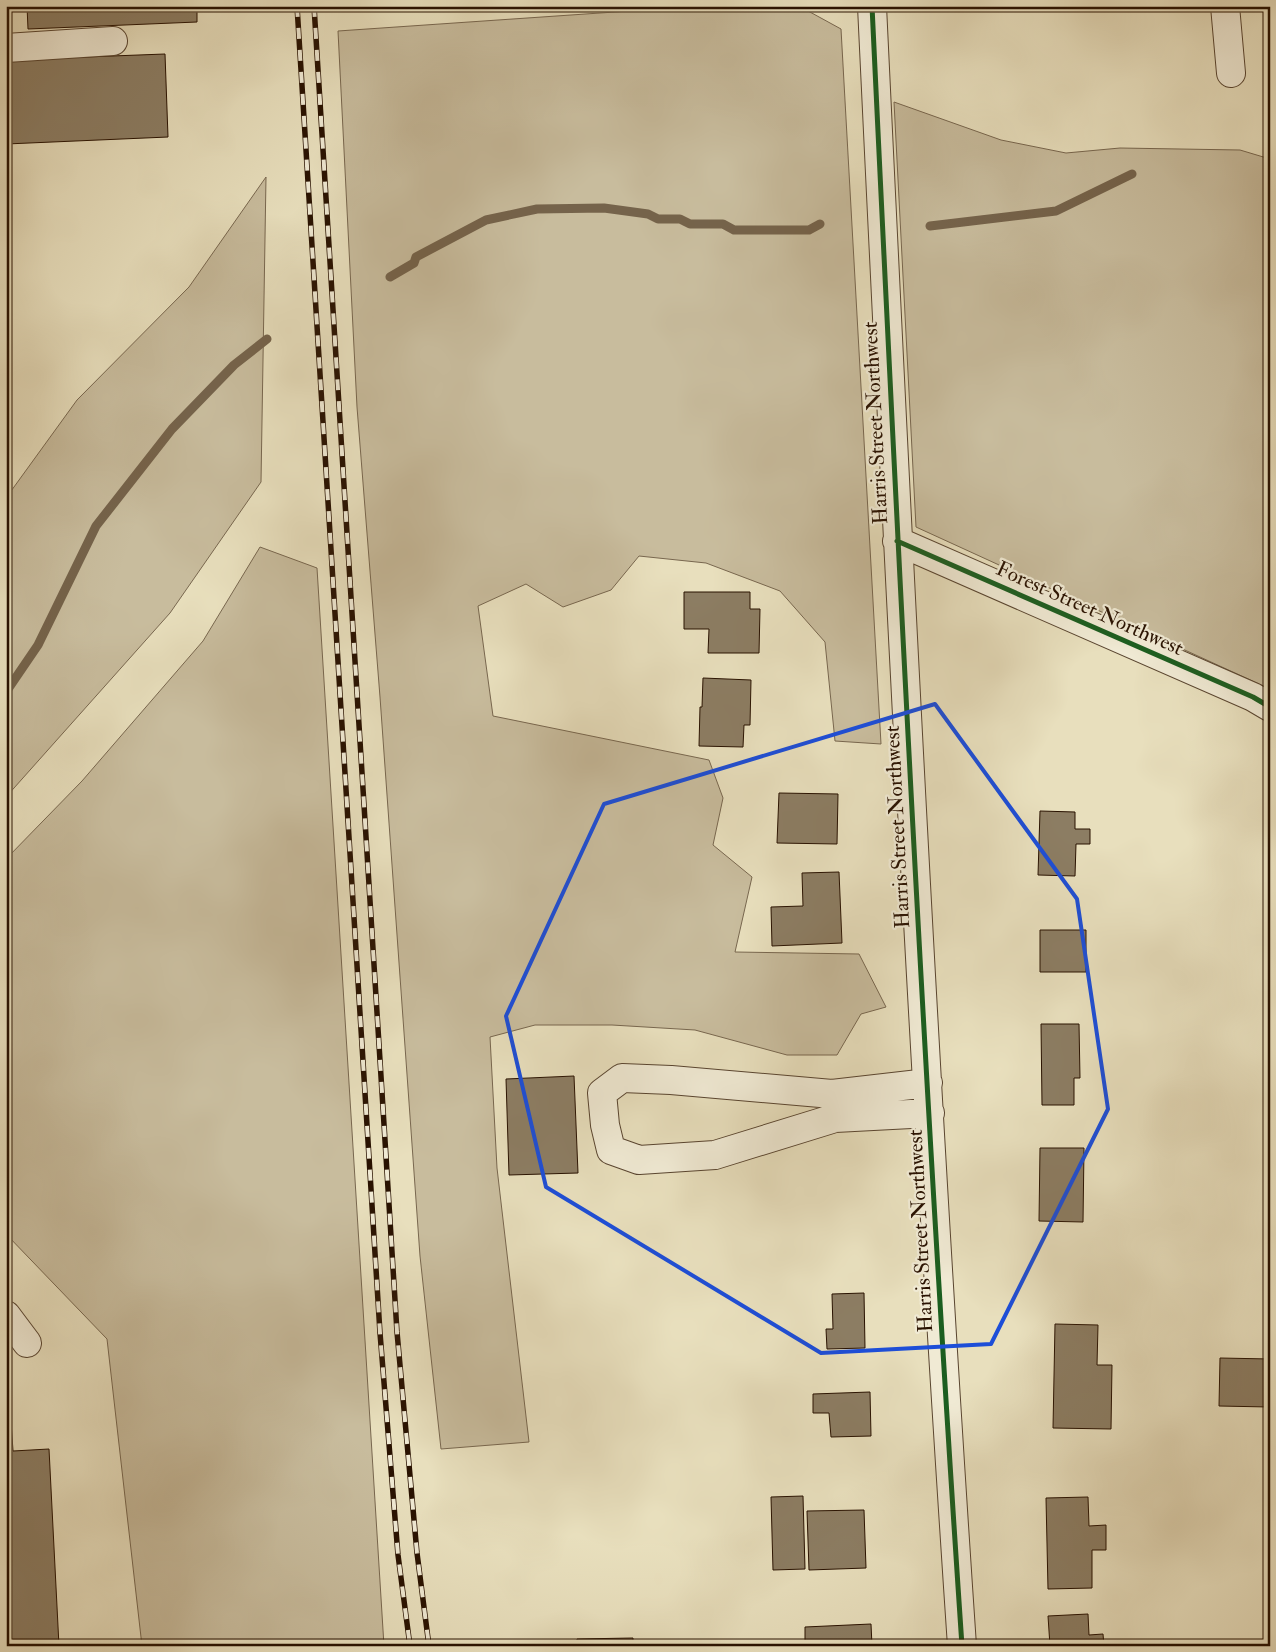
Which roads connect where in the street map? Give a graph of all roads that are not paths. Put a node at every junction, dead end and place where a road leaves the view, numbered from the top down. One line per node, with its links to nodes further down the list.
1 (872, 6): 6 (street, Harris Street Northwest)
2 (1225, 6): 5 (street)
3 (113, 42): 4 (street)
4 (6, 48)
5 (1231, 73)
6 (897, 541): 7 (street, Forest Street Northwest); 8 (street, Harris Street Northwest)
7 (1270, 707)
8 (928, 1083): 9 (street); 10 (street, Harris Street Northwest)
9 (834, 1106): 9 (street); 10 (street)
10 (930, 1113): 13 (street, Harris Street Northwest)
11 (6, 1315): 12 (street)
12 (27, 1343)
13 (962, 1646)

